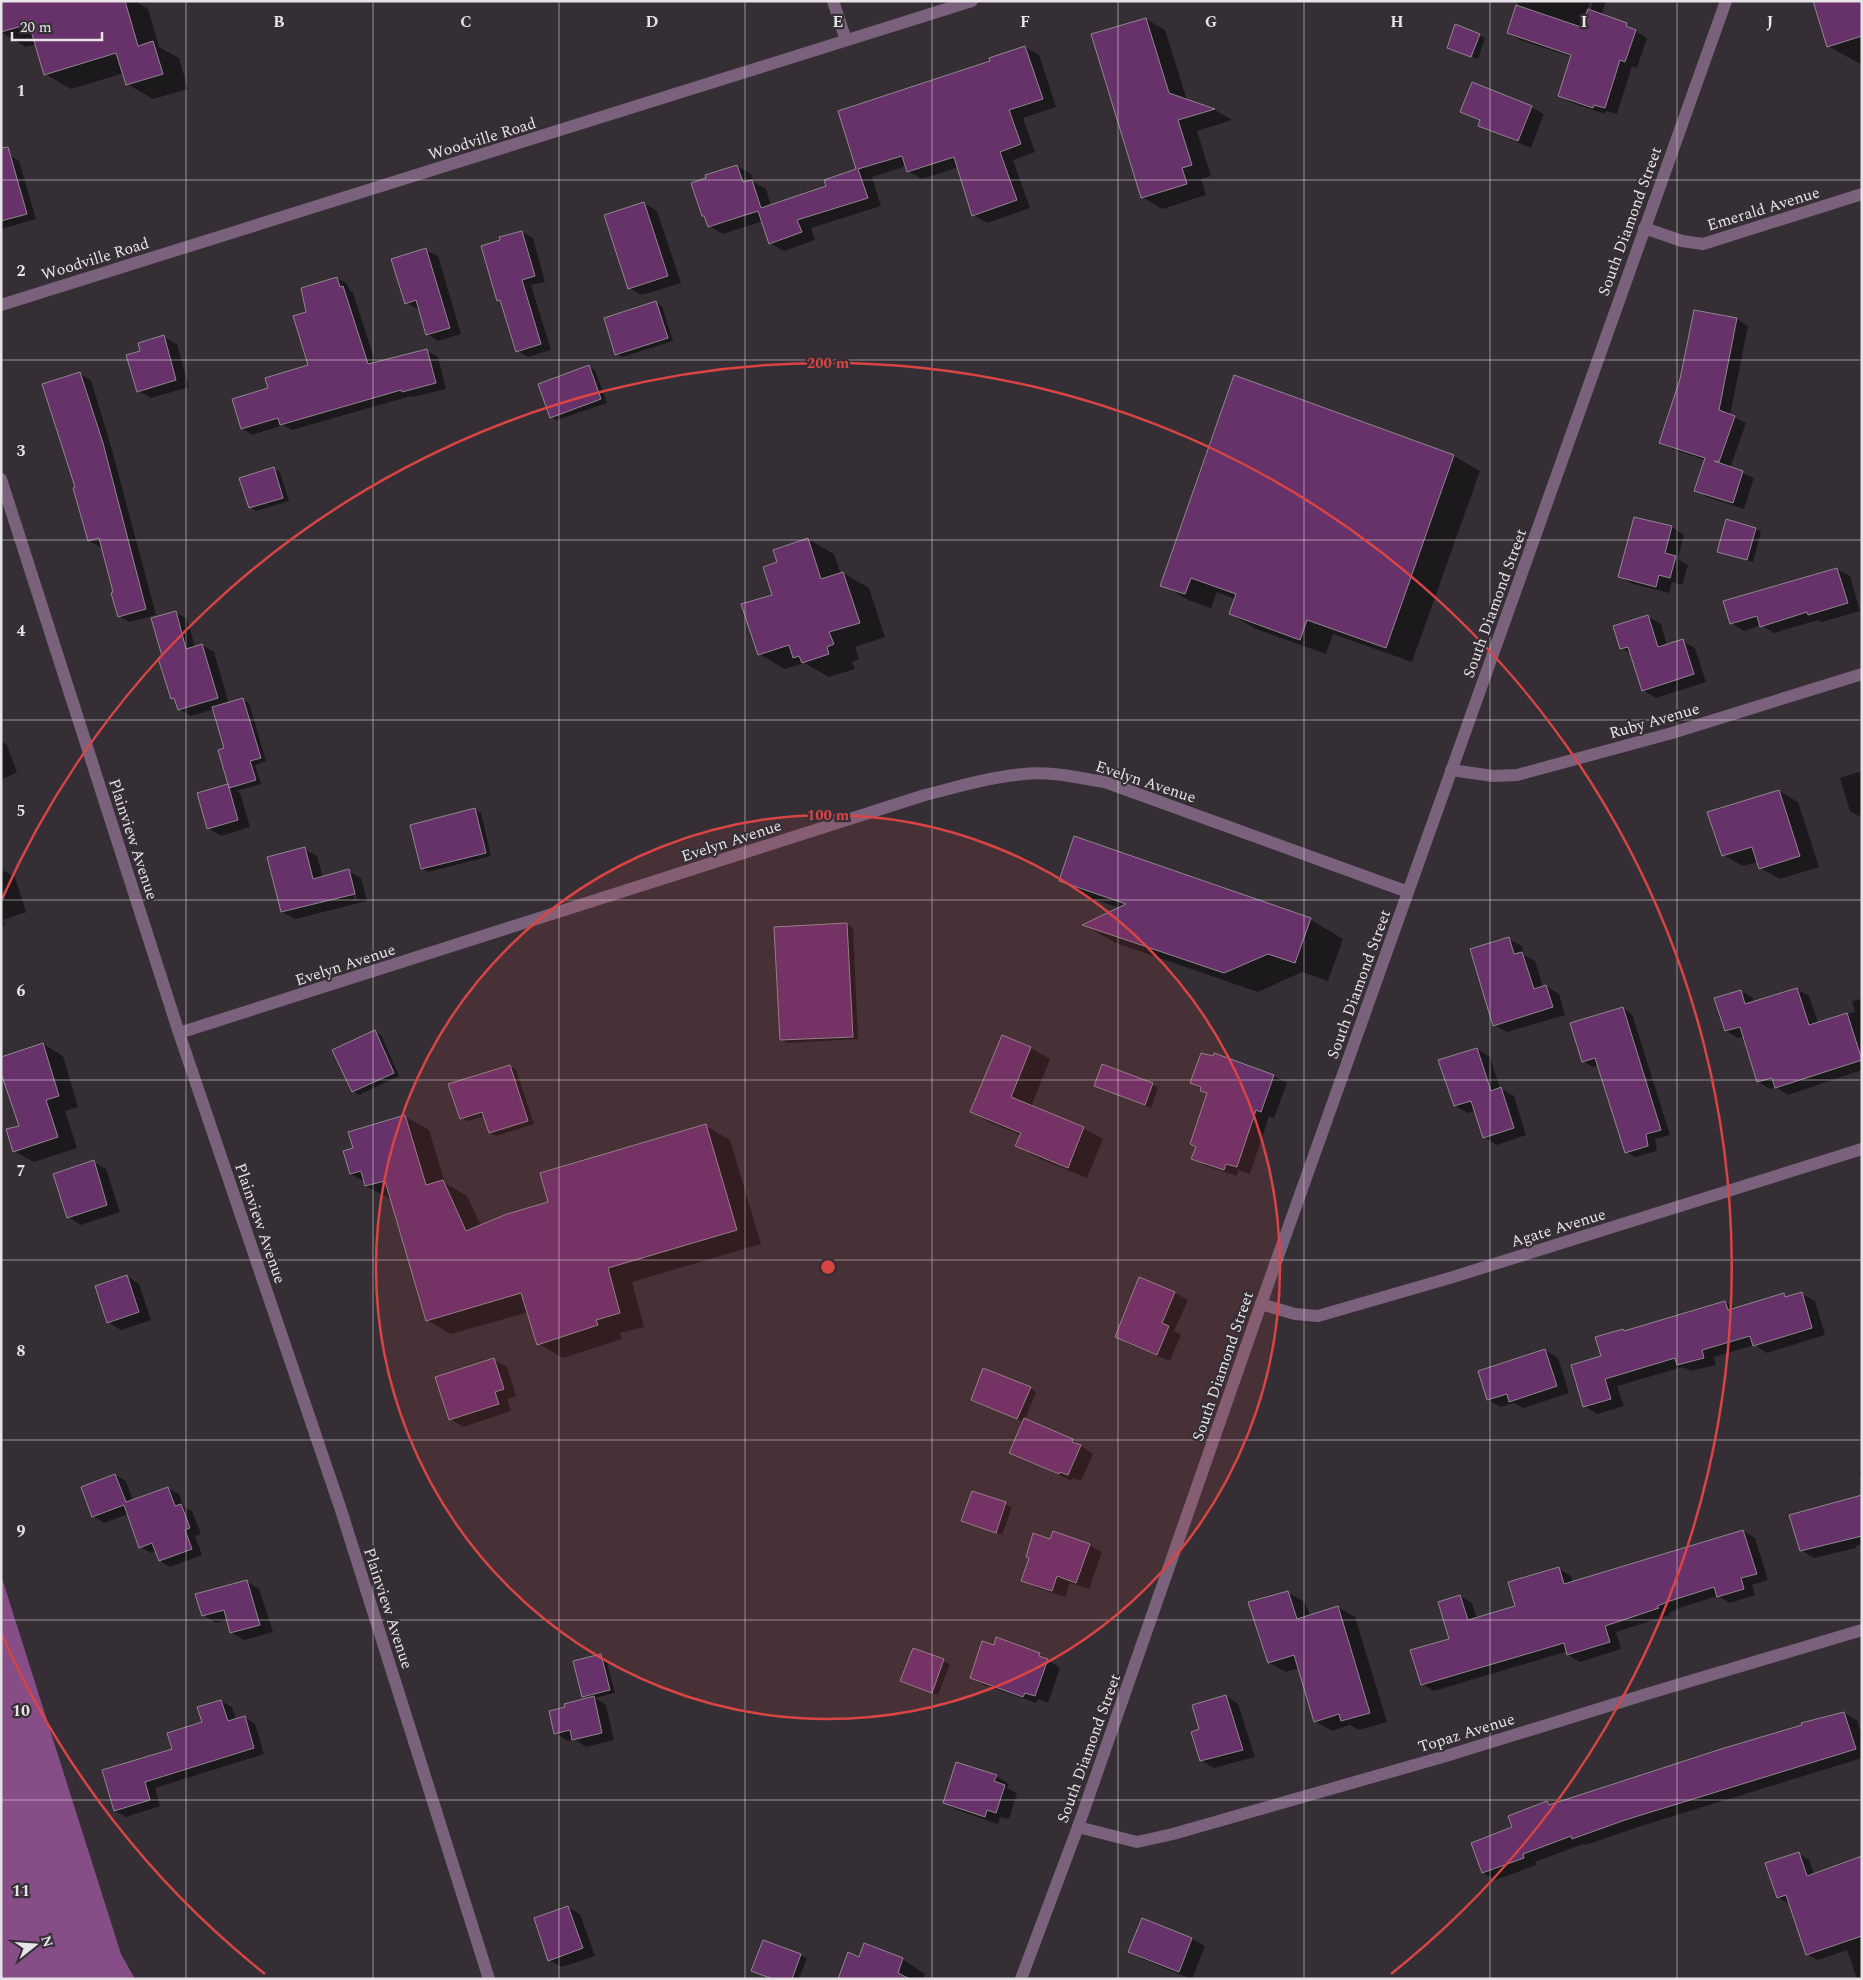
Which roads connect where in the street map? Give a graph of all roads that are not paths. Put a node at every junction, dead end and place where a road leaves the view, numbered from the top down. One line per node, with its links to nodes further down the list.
1 (833, 1): 4 (street)
2 (972, 1): 4 (street, Woodville Road)
3 (1726, 1): 6 (street, South Diamond Street)
4 (846, 40): 7 (street, Woodville Road)
5 (1862, 194): 6 (street, Emerald Avenue)
6 (1644, 228): 10 (street, South Diamond Street)
7 (1, 305)
8 (1, 479): 12 (street, Plainview Avenue)
9 (1862, 674): 10 (street, Ruby Avenue)
10 (1452, 770): 11 (street, South Diamond Street)
11 (1408, 892): 12 (street, Evelyn Avenue); 14 (street, South Diamond Street)
12 (179, 1033): 17 (street, Plainview Avenue)
13 (1862, 1150): 14 (street, Agate Avenue)
14 (1261, 1304): 16 (street, South Diamond Street)
15 (1862, 1630): 16 (street, Topaz Avenue)
16 (1078, 1828): 18 (street, South Diamond Street)
17 (489, 1979)
18 (1021, 1979)

